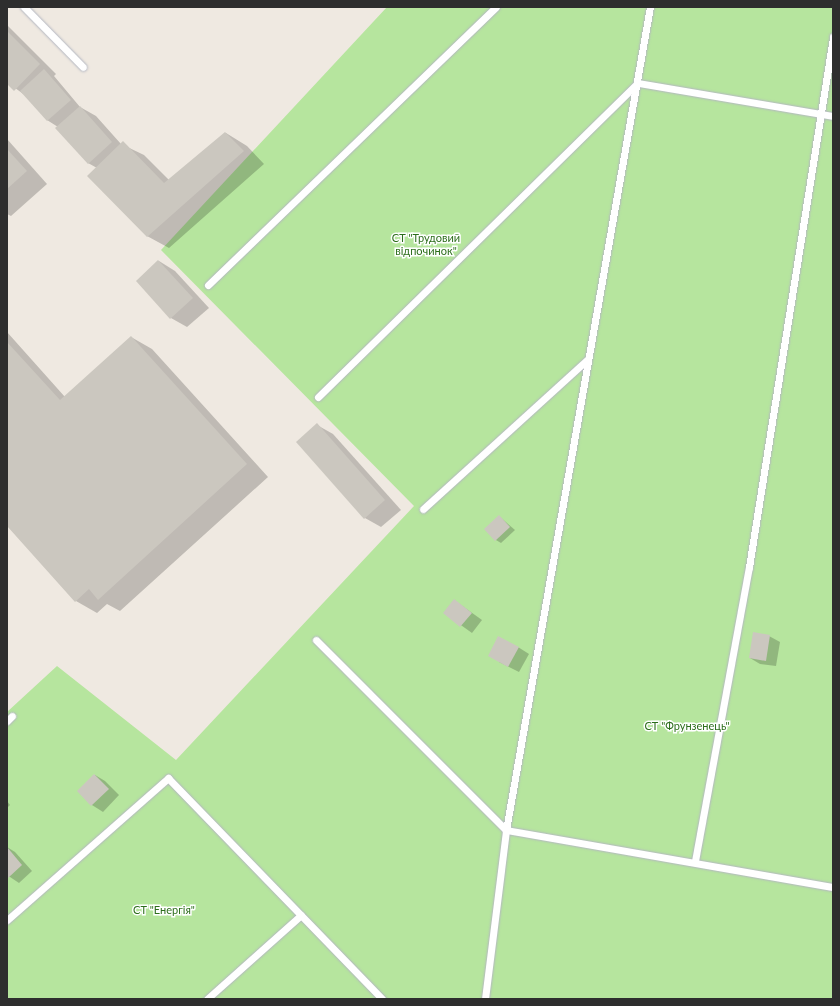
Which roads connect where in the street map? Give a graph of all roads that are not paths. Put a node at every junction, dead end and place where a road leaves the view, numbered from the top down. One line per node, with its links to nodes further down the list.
1 (24, 7): 5 (lane)
2 (496, 7): 9 (lane)
3 (650, 7): 6 (lane)
4 (833, 37): 7 (lane)
5 (83, 67)
6 (638, 84): 7 (lane); 10 (lane); 11 (lane)
7 (820, 114): 8 (lane); 15 (lane)
8 (833, 116)
9 (208, 285)
10 (587, 360): 12 (lane); 14 (lane)
11 (318, 397)
12 (423, 509)
13 (316, 640): 14 (lane)
14 (506, 830): 15 (lane); 21 (lane)
15 (696, 861): 16 (lane)
16 (833, 887)
17 (301, 915): 18 (lane); 19 (lane); 20 (lane)
18 (7, 920)
19 (207, 999)
20 (382, 999)
21 (485, 999)

